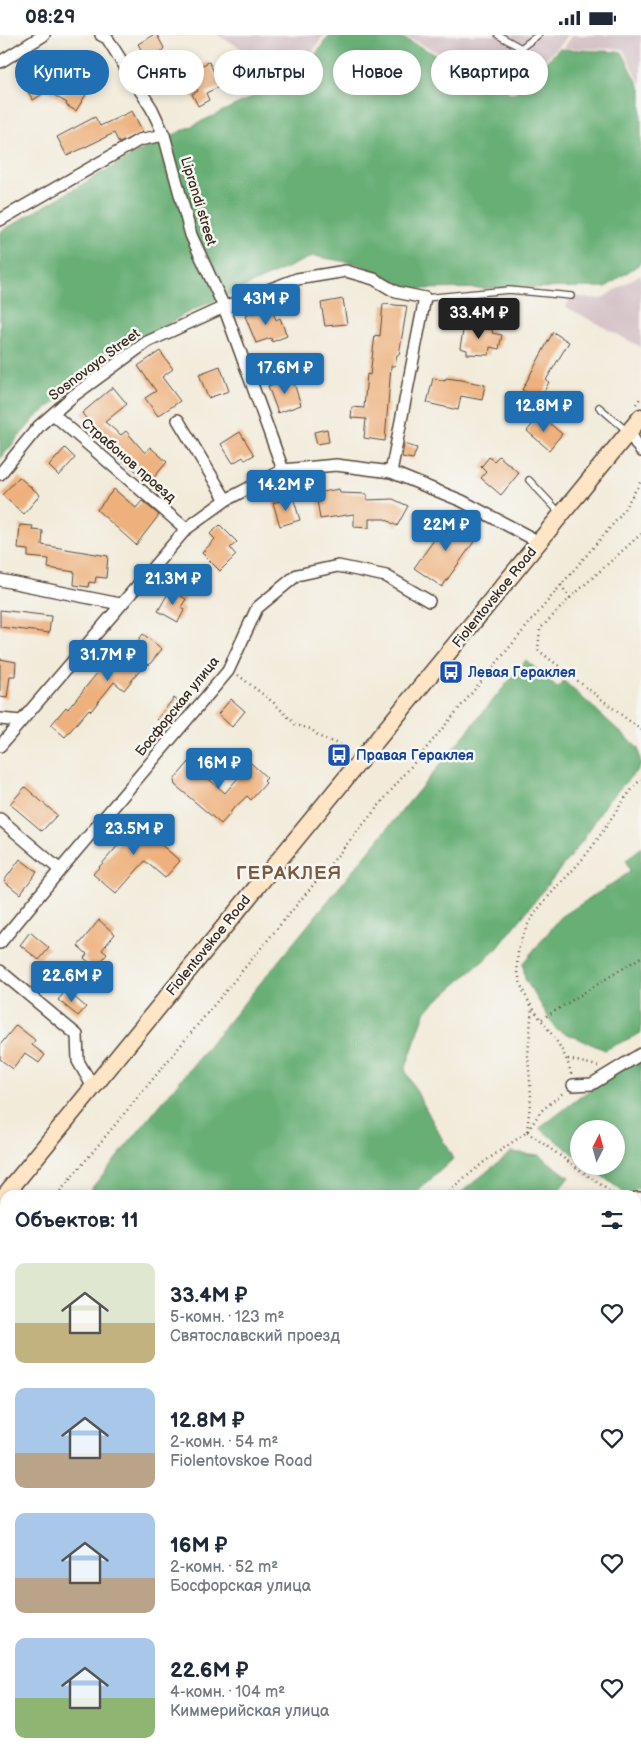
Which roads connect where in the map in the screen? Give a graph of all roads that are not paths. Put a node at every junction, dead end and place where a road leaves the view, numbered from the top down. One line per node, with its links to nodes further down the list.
1 (44, 35): 5 (street)
2 (101, 35): 6 (street, Liprandi street)
3 (498, 35): 4 (lane)
4 (538, 35)
5 (0, 62)
6 (164, 135): 7 (street); 10 (street, Liprandi street)
7 (0, 220)
8 (570, 296): 9 (lane)
9 (426, 298): 10 (street, Sosnovaya Street); 18 (street)
10 (224, 307): 12 (street, Sosnovaya Street); 17 (street, Liprandi street)
11 (599, 407): 15 (lane)
12 (53, 414): 19 (street, Sosnovaya Street); 23 (street, Страбонов проезд)
13 (641, 417): 15 (main road, Fiolentovskoe Road)
14 (178, 420): 21 (street)
15 (629, 432): 16 (street); 22 (main road, Fiolentovskoe Road)
16 (641, 451)
17 (283, 469): 18 (street); 21 (street)
18 (391, 472): 24 (street)
19 (0, 474)
20 (528, 480): 22 (lane)
21 (226, 500): 23 (street)
22 (562, 514): 24 (main road, Fiolentovskoe Road)
23 (186, 529): 27 (street)
24 (539, 542): 37 (main road, Fiolentovskoe Road)
25 (0, 580): 27 (street)
26 (429, 601): 32 (street, Босфорская улица)
27 (120, 604): 29 (street)
28 (0, 719): 29 (street)
29 (21, 721): 30 (street)
30 (0, 746)
31 (0, 819): 32 (street)
32 (60, 870): 33 (street, Босфорская улица)
33 (0, 943)
34 (0, 971): 37 (street)
35 (641, 1054): 36 (street)
36 (573, 1085)
37 (93, 1087): 38 (main road, Fiolentovskoe Road)
38 (9, 1190)

